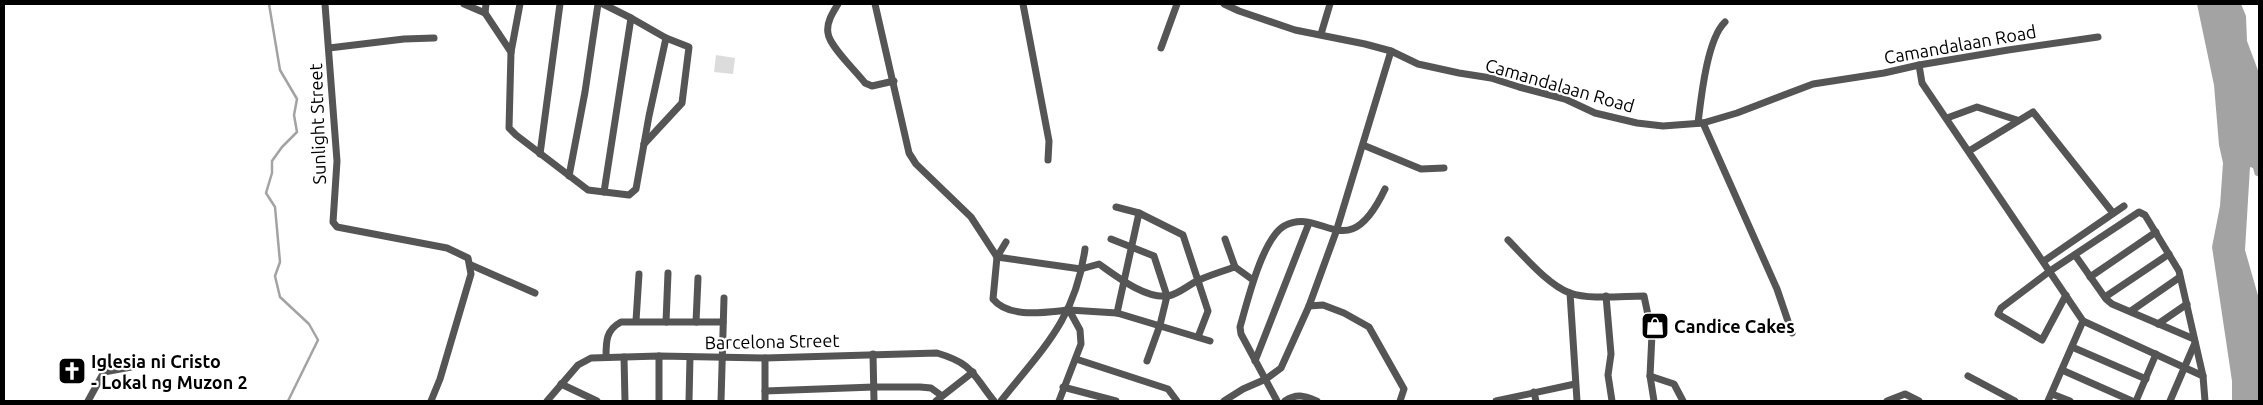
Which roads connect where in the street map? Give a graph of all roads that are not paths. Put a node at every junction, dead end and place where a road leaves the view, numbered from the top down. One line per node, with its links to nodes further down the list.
1 (325, 4): 21 (street, Sunlight Street)
2 (464, 4): 14 (street)
3 (486, 4): 14 (street)
4 (520, 4): 24 (street)
5 (560, 4): 33 (street)
6 (598, 4): 36 (street)
7 (603, 4): 15 (street)
8 (838, 4): 26 (street)
9 (875, 4): 26 (street)
10 (1023, 4): 34 (street)
11 (1178, 4): 22 (street)
12 (1224, 4): 17 (street, Camandalaan Road)
13 (1330, 4): 17 (street)
14 (485, 13): 24 (street)
15 (630, 18): 20 (street); 38 (street)
16 (1725, 22): 29 (street)
17 (1321, 34): 23 (street, Camandalaan Road)
18 (2098, 37): 25 (street, Camandalaan Road)
19 (434, 38): 21 (street)
20 (666, 38): 30 (street); 30 (street)
21 (329, 48): 56 (street, Sunlight Street)
22 (1161, 48)
23 (1391, 51): 29 (street, Camandalaan Road); 31 (street)
24 (512, 52): 33 (street)
25 (1919, 64): 27 (street); 29 (street, Camandalaan Road)
26 (894, 80): 54 (street)
27 (1947, 118): 28 (street); 32 (street)
28 (2017, 120): 32 (street); 42 (street)
29 (1700, 123): 87 (street)
30 (644, 144): 38 (street)
31 (1363, 145): 35 (street); 44 (street)
32 (1969, 152): 55 (street)
33 (540, 154): 36 (street)
34 (1048, 160)
35 (1444, 168)
36 (569, 176): 38 (street)
37 (1385, 189): 44 (street)
38 (604, 192)
39 (2124, 206): 42 (street)
40 (1116, 207): 41 (street)
41 (1139, 213): 50 (street); 66 (street)
42 (2113, 213): 55 (street)
43 (1309, 223): 44 (street); 65 (street); 102 (street)
44 (1336, 232): 76 (street)
45 (2156, 232): 52 (street); 53 (street); 62 (street)
46 (1111, 239): 50 (street)
47 (1225, 239): 57 (street)
48 (1508, 240): 69 (street)
49 (1006, 242): 54 (street)
50 (1132, 247): 67 (street); 71 (street)
51 (1084, 249): 58 (street)
52 (2169, 254): 63 (street); 73 (street)
53 (2075, 255): 59 (street); 62 (street)
54 (997, 257): 58 (street); 77 (street)
55 (2044, 261): 59 (street)
56 (471, 265): 68 (street, Sunlight Street); 122 (street)
57 (1235, 267): 65 (street); 66 (street)
58 (1081, 269): 67 (street); 77 (street)
59 (2050, 271): 70 (street); 70 (street)
60 (668, 273): 82 (street)
61 (639, 274): 80 (street)
62 (2090, 277): 73 (street)
63 (2180, 277): 75 (street); 78 (street)
64 (698, 278): 83 (street)
65 (1253, 280): 102 (street)
66 (1198, 281): 71 (street); 88 (street)
67 (1125, 282): 71 (street); 79 (street)
68 (535, 293)
69 (1570, 293): 72 (street); 113 (street)
70 (2066, 295): 81 (street)
71 (1167, 296): 86 (street)
72 (1606, 296): 107 (street); 144 (street)
73 (2105, 297): 78 (street)
74 (724, 298): 84 (street)
75 (2187, 304): 85 (street); 90 (street)
76 (1309, 306): 110 (street); 140 (street)
77 (1069, 310): 79 (street); 100 (street); 133 (street)
78 (2131, 311): 85 (street)
79 (1117, 313): 86 (street)
80 (636, 321): 82 (street); 96 (street)
81 (2084, 321): 91 (street); 93 (street)
82 (666, 322): 83 (street)
83 (696, 322): 84 (street)
84 (723, 322): 98 (street)
85 (2158, 324): 90 (street)
86 (1160, 325): 88 (street); 101 (street)
87 (1792, 332)
88 (1198, 337): 89 (street)
89 (1210, 341)
90 (2195, 341): 104 (street); 109 (street)
91 (2072, 347): 105 (street); 111 (street)
92 (874, 354): 99 (street, Barcelona Street); 106 (street, Barcelona Street); 114 (street)
93 (2156, 354): 104 (street); 111 (street)
94 (624, 356): 95 (street, Barcelona Street); 96 (street, Barcelona Street); 125 (street)
95 (659, 356): 97 (street, Barcelona Street); 126 (street)
96 (606, 357): 112 (street, Barcelona Street)
97 (690, 357): 98 (street, Barcelona Street); 127 (street)
98 (721, 357): 99 (street, Barcelona Street); 128 (street)
99 (765, 358): 116 (street)
100 (1076, 359): 115 (street); 136 (street)
101 (1147, 360)
102 (1255, 361): 110 (street)
103 (131, 367): 121 (street)
104 (2184, 368): 109 (street); 154 (street)
105 (2062, 370): 118 (street); 152 (street)
106 (973, 372): 119 (street); 132 (street, Barcelona Street)
107 (1650, 376): 145 (street); 146 (street)
108 (1968, 376): 149 (street)
109 (2203, 376): 155 (street)
110 (1266, 379): 120 (street); 137 (street)
111 (2146, 379): 153 (street)
112 (561, 384): 123 (street, Barcelona Street); 124 (street)
113 (1574, 384): 117 (street); 143 (street)
114 (874, 386): 116 (street); 119 (street); 130 (street)
115 (1063, 386): 134 (street); 135 (street)
116 (765, 391): 129 (street)
117 (1534, 392): 141 (street); 142 (street)
118 (2052, 394): 150 (street); 151 (street)
119 (942, 396): 131 (street)
120 (1228, 400)
121 (88, 401)
122 (431, 401)
123 (547, 401)
124 (597, 401)
125 (625, 401)
126 (658, 401)
127 (689, 401)
128 (720, 401)
129 (765, 401)
130 (874, 401)
131 (936, 401)
132 (994, 401)
133 (1001, 401)
134 (1059, 401)
135 (1116, 401)
136 (1177, 401)
137 (1277, 401)
138 (1285, 401): 139 (street)
139 (1317, 401)
140 (1400, 401)
141 (1497, 401)
142 (1536, 401)
143 (1577, 401)
144 (1612, 401)
145 (1654, 401)
146 (1682, 401)
147 (1886, 401): 148 (street)
148 (1919, 401)
149 (2015, 401)
150 (2048, 401)
151 (2070, 401)
152 (2132, 401)
153 (2136, 401)
154 (2170, 401)
155 (2205, 401)

